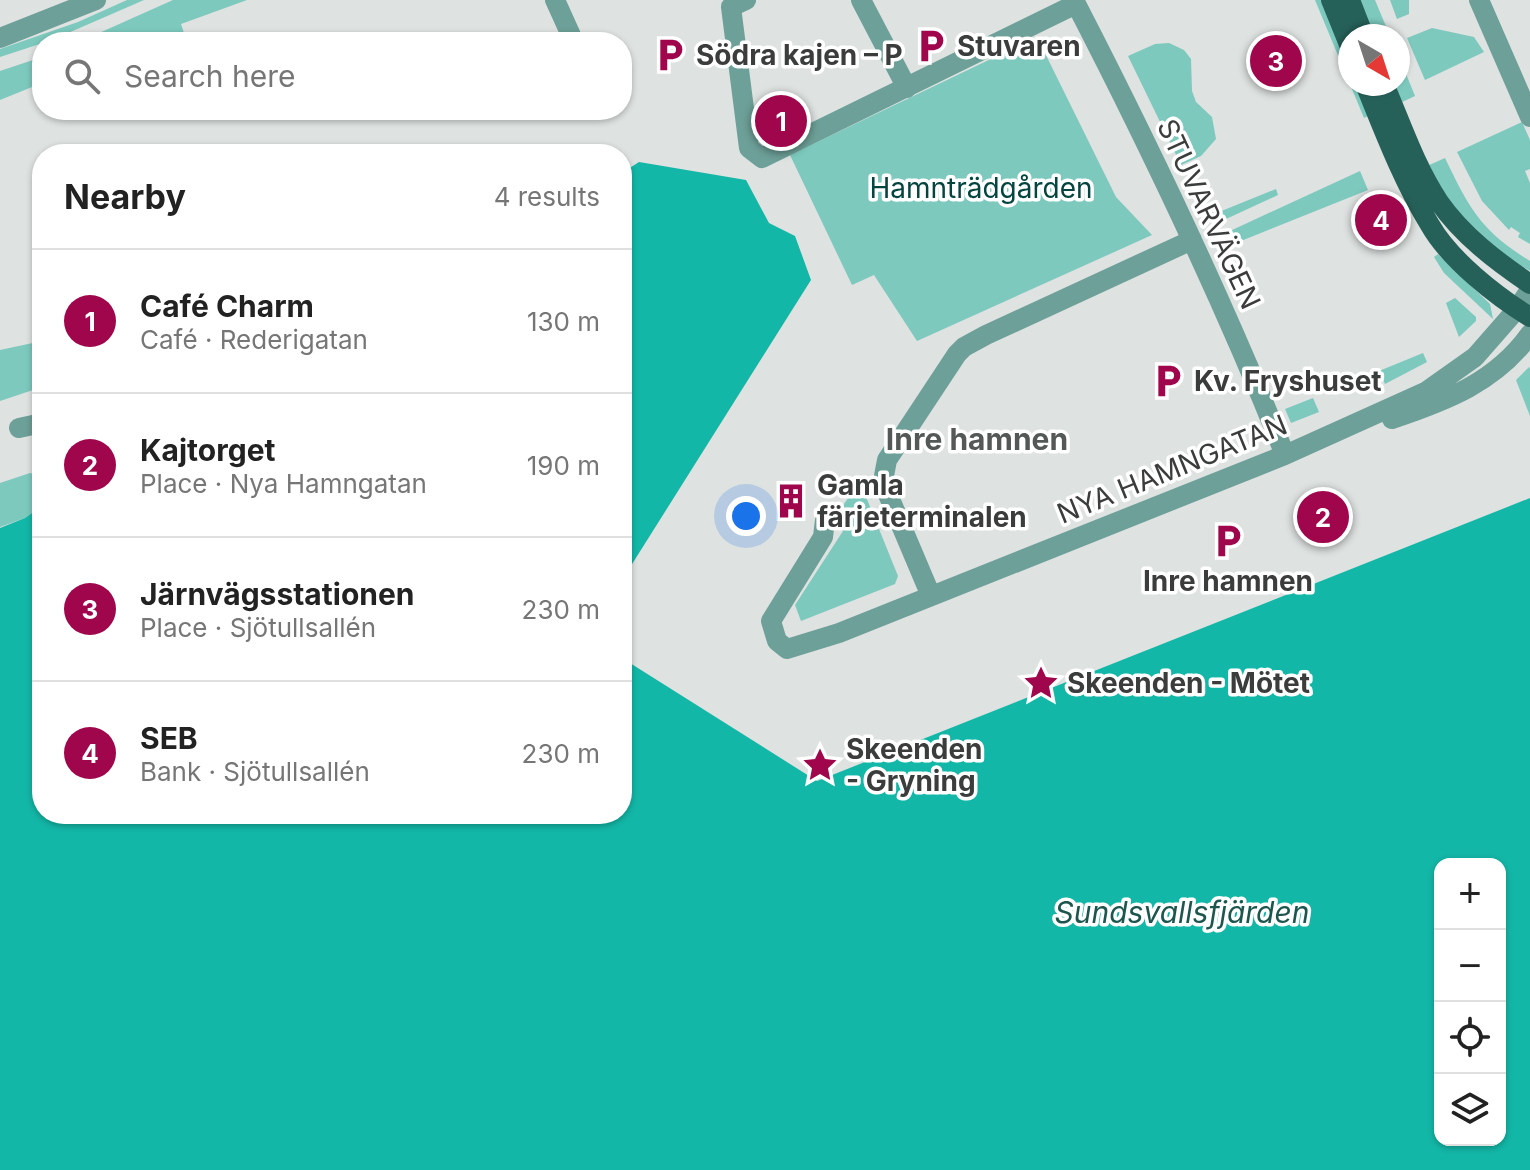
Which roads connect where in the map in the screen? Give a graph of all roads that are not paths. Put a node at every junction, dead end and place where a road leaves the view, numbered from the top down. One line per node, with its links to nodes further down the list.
1 (96, 0): 12 (street)
2 (555, 0): 11 (street)
3 (746, 0): 13 (street)
4 (861, 0): 13 (street)
5 (1331, 0): 9 (main road)
6 (1350, 0): 10 (main road)
7 (1479, 0): 16 (street)
8 (1075, 2): 13 (street); 17 (street, STUVARVÄGEN)
9 (1341, 24)
10 (1359, 24)
11 (569, 32)
12 (0, 38)
13 (907, 88)
14 (1370, 96): 20 (main road)
15 (1389, 96): 18 (main road)
16 (1530, 117)
17 (1192, 240): 25 (street, STUVARVÄGEN); 27 (street)
18 (1530, 284)
19 (1530, 290): 20 (street, NYA HAMNGATAN)
20 (1524, 313): 24 (street, NYA HAMNGATAN)
21 (1530, 334): 24 (street, NYA HAMNGATAN)
22 (32, 425): 23 (street)
23 (19, 428)
24 (1345, 428): 25 (street, NYA HAMNGATAN)
25 (1285, 455): 27 (street, NYA HAMNGATAN)
26 (825, 520): 27 (street, NYA HAMNGATAN)
27 (931, 596)

